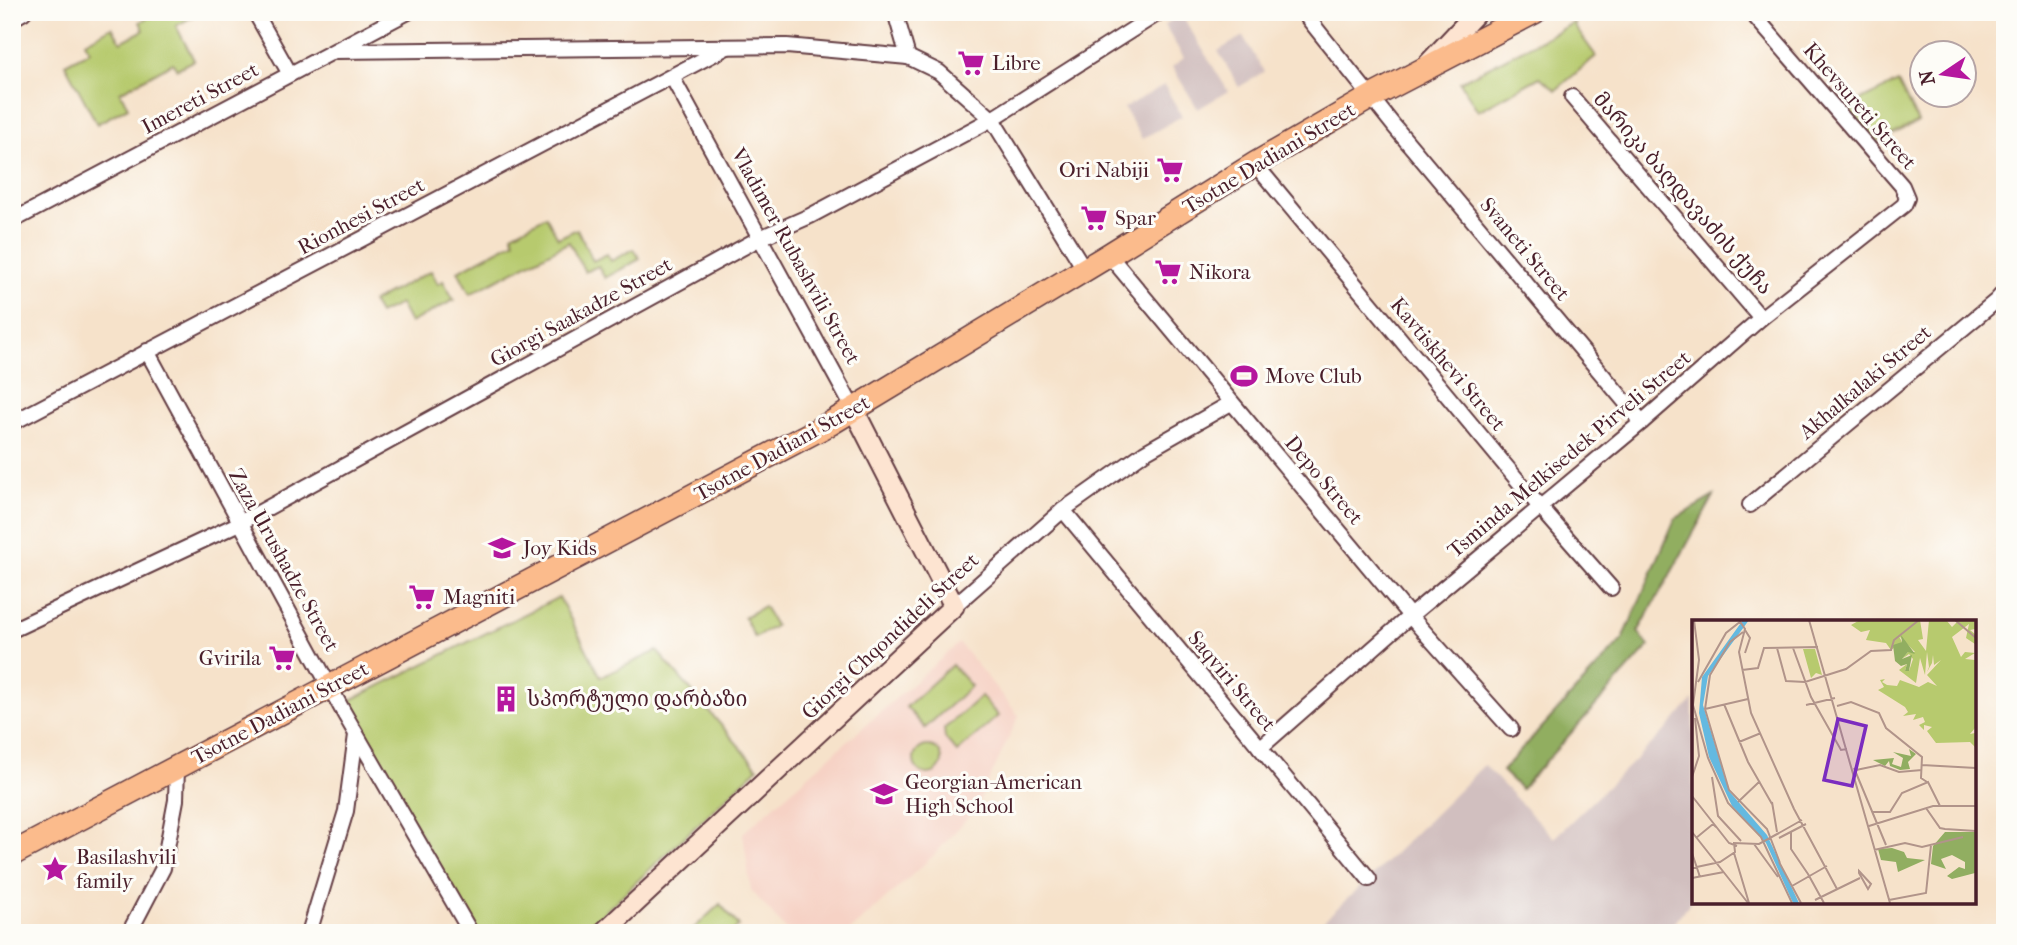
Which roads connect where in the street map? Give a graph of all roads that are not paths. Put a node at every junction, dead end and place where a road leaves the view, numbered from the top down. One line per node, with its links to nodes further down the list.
1 (24, 12): 10 (street)
2 (255, 12): 15 (street)
3 (408, 12): 12 (street, Imereti Street)
4 (895, 12): 13 (street)
5 (1160, 12): 19 (street, Giorgi Saakadze Street)
6 (1303, 12): 17 (street)
7 (1477, 12): 14 (street)
8 (1534, 12): 14 (main road, Tsotne Dadiani Street)
9 (1751, 12): 21 (street, Khevsureti Street)
10 (12, 19)
11 (728, 47): 12 (street); 13 (street); 16 (street, Rionhesi Street)
12 (335, 51): 15 (street, Imereti Street)
13 (908, 57): 19 (street)
14 (1420, 72): 17 (main road, Tsotne Dadiani Street)
15 (290, 74): 22 (street, Imereti Street)
16 (673, 77): 23 (street, Vladimer Rubashvili Street); 28 (street, Rionhesi Street)
17 (1371, 97): 20 (main road, Tsotne Dadiani Street); 32 (street)
18 (1572, 97): 27 (street, მარიკა ბაღდავაძის ქუჩა)
19 (992, 119): 23 (street, Giorgi Saakadze Street); 25 (street)
20 (1255, 164): 24 (main road, Tsotne Dadiani Street); 34 (street, Kavtiskhevi Street)
21 (1907, 198): 27 (street, Tsminda Melkisedek Pirveli Street)
22 (12, 221)
23 (761, 238): 30 (street, Vladimer Rubashvili Street); 36 (street, Giorgi Saakadze Street)
24 (1109, 255): 25 (main road, Tsotne Dadiani Street); 29 (street, Depo Street)
25 (1084, 270): 30 (main road, Tsotne Dadiani Street)
26 (2005, 291): 33 (street, Akhalkalaki Street)
27 (1761, 318): 32 (street, Tsminda Melkisedek Pirveli Street)
28 (147, 351): 31 (street, Rionhesi Street); 36 (street, Zaza Urushadze Street)
29 (1231, 402): 35 (street, Giorgi Chqondideli Street); 39 (street, Depo Street)
30 (854, 410): 38 (street, Vladimer Rubashvili Street); 41 (main road, Tsotne Dadiani Street)
31 (12, 422)
32 (1642, 422): 34 (street, Tsminda Melkisedek Pirveli Street)
33 (1750, 505)
34 (1539, 506): 37 (street, Kavtiskhevi Street); 39 (street, Tsminda Melkisedek Pirveli Street)
35 (1063, 510): 38 (street, Giorgi Chqondideli Street); 44 (street, Saqviri Street)
36 (240, 523): 40 (street, Giorgi Saakadze Street); 41 (street, Zaza Urushadze Street)
37 (1611, 589)
38 (954, 606): 51 (street, Giorgi Chqondideli Street)
39 (1410, 616): 42 (street, Depo Street); 44 (street, Tsminda Melkisedek Pirveli Street)
40 (12, 630)
41 (330, 687): 43 (street, Zaza Urushadze Street); 45 (main road, Tsotne Dadiani Street)
42 (1511, 729)
43 (356, 735): 49 (street); 50 (street, Zaza Urushadze Street)
44 (1260, 748): 47 (street, Saqviri Street)
45 (177, 767): 46 (main road, Tsotne Dadiani Street); 48 (street)
46 (12, 854)
47 (1369, 879)
48 (129, 933)
49 (309, 933)
50 (471, 933)
51 (603, 933)

